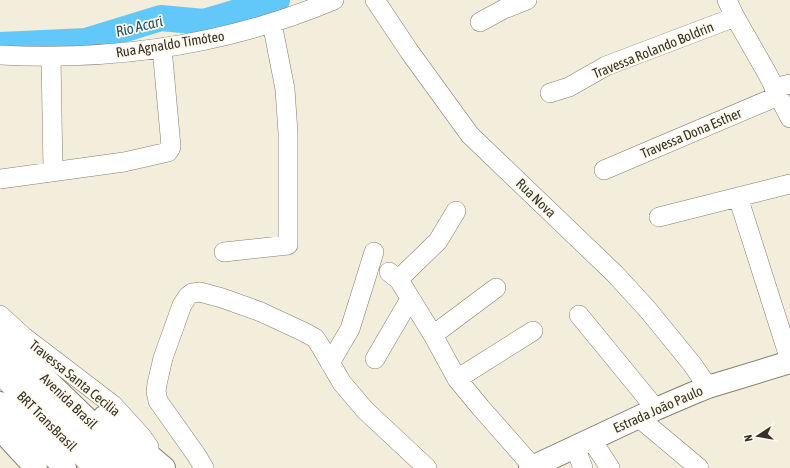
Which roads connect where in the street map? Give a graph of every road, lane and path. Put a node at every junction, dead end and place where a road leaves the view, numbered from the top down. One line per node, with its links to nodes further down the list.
1 (334, 0): 7 (street, Rua Agnaldo Timóteo)
2 (375, 0): 37 (street, Rua Nova)
3 (526, 0): 6 (street)
4 (727, 0): 5 (street)
5 (735, 17): 11 (street); 12 (street, Travessa Rolando Boldrin)
6 (480, 22)
7 (272, 23): 8 (street, Rua Agnaldo Timóteo); 21 (street)
8 (162, 48): 10 (street, Rua Agnaldo Timóteo); 14 (street)
9 (0, 55): 10 (street, Rua Agnaldo Timóteo)
10 (50, 56): 14 (street)
11 (781, 89): 13 (street); 15 (street, Travessa Dona Esther)
12 (550, 93)
13 (790, 118)
14 (53, 170): 16 (street)
15 (604, 170)
16 (0, 179)
17 (790, 184): 18 (street)
18 (738, 197): 20 (street); 33 (street)
19 (456, 211): 24 (street)
20 (659, 218)
21 (224, 252)
22 (374, 252): 34 (street)
23 (496, 288): 29 (street)
24 (410, 299): 29 (street); 32 (street)
25 (0, 315): 44 (street, Travessa Santa Cecilia)
26 (580, 315): 40 (street)
27 (533, 331): 36 (street)
28 (0, 334): 31 (main road, Avenida Brasil)
29 (433, 335): 36 (street)
30 (0, 357): 49 (main road, Avenida Brasil)
31 (23, 357): 44 (main road); 50 (main road, Avenida Brasil)
32 (375, 359)
33 (790, 361): 37 (main road, Estrada João Paulo)
34 (330, 363): 51 (street); 52 (street)
35 (0, 375): 48 (street, BRT TransBrasil)
36 (457, 379): 45 (street)
37 (708, 387): 40 (main road, Estrada João Paulo)
38 (0, 388): 47 (street, BRT TransBrasil)
39 (0, 403): 46 (main road)
40 (647, 413): 42 (main road, Estrada João Paulo); 55 (street)
41 (0, 430): 43 (main road)
42 (583, 443): 45 (main road, Estrada João Paulo); 53 (street); 54 (street)
43 (31, 464)
44 (162, 466)
45 (531, 467)
46 (65, 468)
47 (80, 468)
48 (93, 468)
49 (112, 468)
50 (138, 468)
51 (204, 468)
52 (426, 468)
53 (582, 468)
54 (610, 468)
55 (699, 468)

